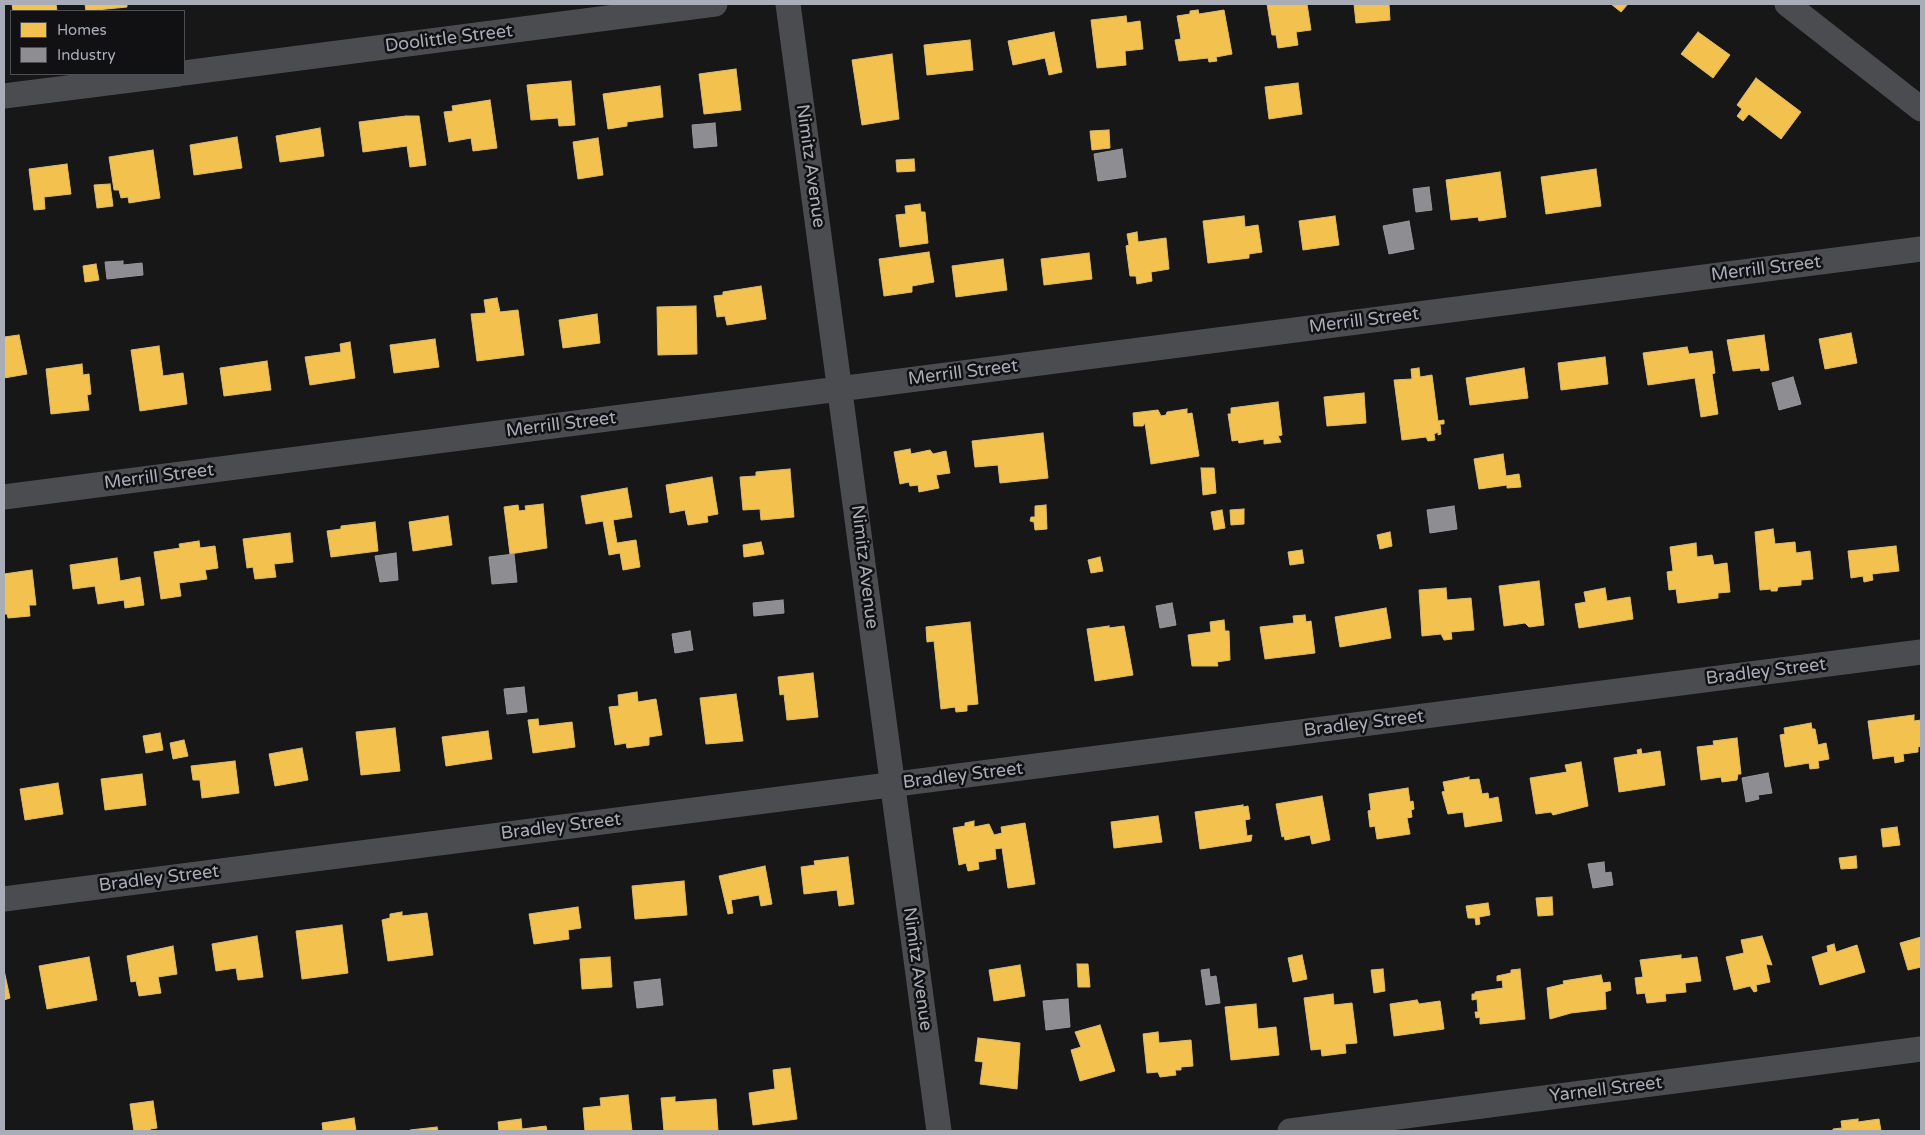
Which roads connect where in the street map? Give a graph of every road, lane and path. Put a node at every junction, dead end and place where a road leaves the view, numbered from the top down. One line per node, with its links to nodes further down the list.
1 (715, 4): 4 (street, Doolittle Street)
2 (788, 4): 9 (street, Nimitz Avenue)
3 (1787, 4): 7 (street)
4 (185, 73)
5 (170, 75): 6 (street)
6 (4, 96)
7 (1921, 109)
8 (1921, 249): 9 (street, Merrill Street)
9 (840, 389): 10 (street, Merrill Street); 12 (street, Nimitz Avenue)
10 (4, 496)
11 (1921, 652): 12 (street, Bradley Street)
12 (892, 785): 13 (street, Bradley Street); 15 (street, Nimitz Avenue)
13 (4, 899)
14 (1921, 1048): 16 (street, Yarnell Street)
15 (938, 1131)
16 (1290, 1131)

